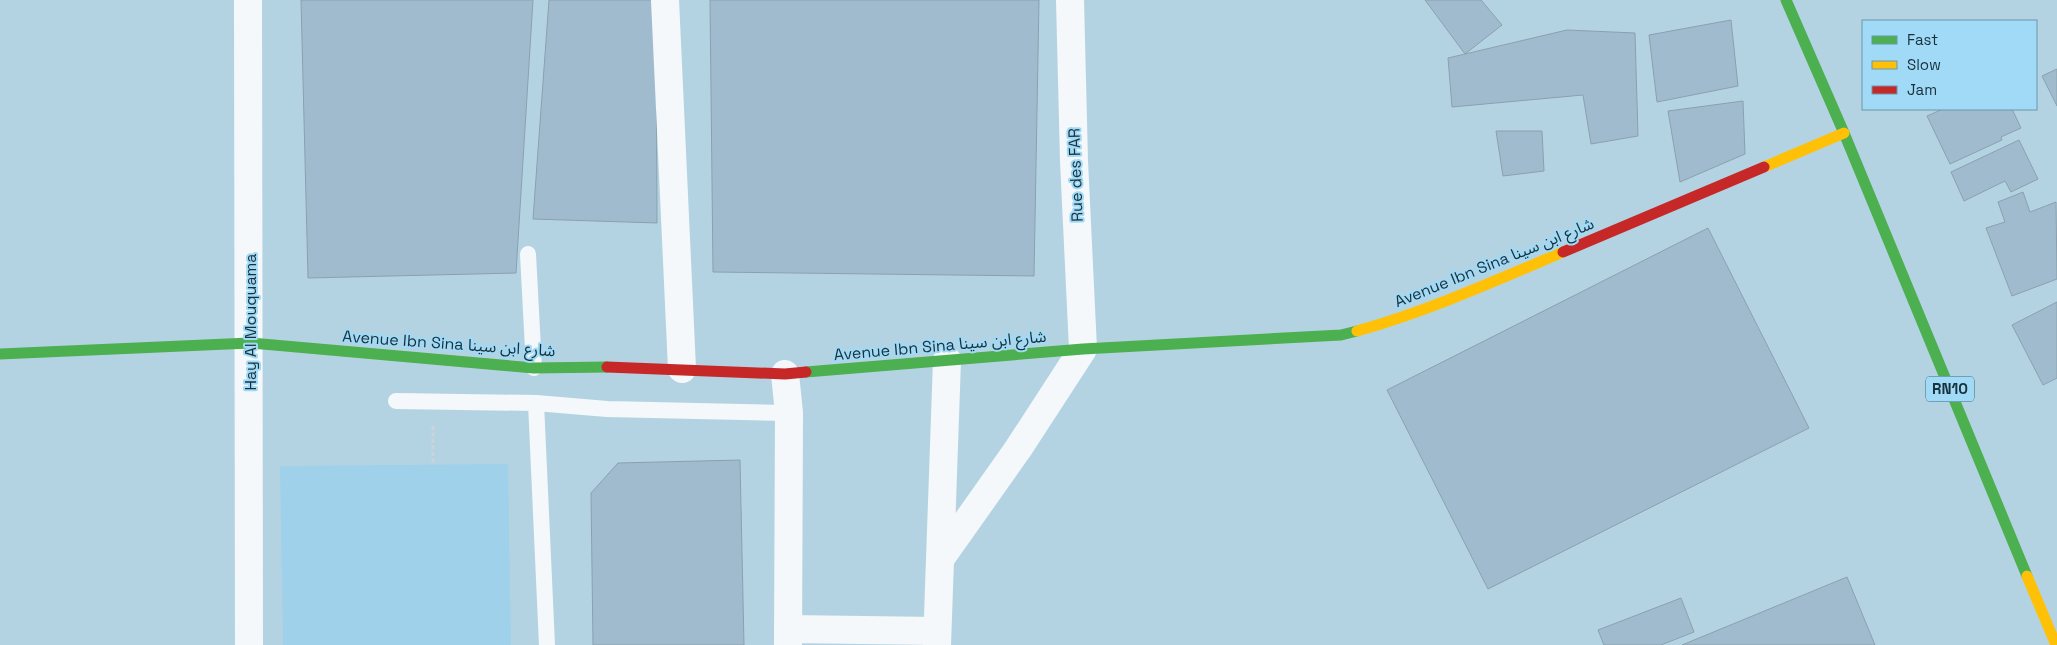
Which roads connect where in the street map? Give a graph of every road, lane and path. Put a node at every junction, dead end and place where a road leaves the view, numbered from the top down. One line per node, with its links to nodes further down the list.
1 (248, 0): 7 (street, Hay Al Mouquama)
2 (665, 0): 12 (street)
3 (1070, 0): 8 (street, Rue des FAR)
4 (1786, 0): 5 (street, RN10)
5 (1844, 133): 8 (street, Avenue Ibn Sina شارع ابن سينا); 24 (street, RN10)
6 (528, 254): 11 (lane)
7 (250, 343): 9 (street, Avenue Ibn Sina شارع ابن سينا); 11 (street, Avenue Ibn Sina شارع ابن سينا); 22 (street, Hay Al Mouquama)
8 (1083, 349): 10 (street, Avenue Ibn Sina شارع ابن سينا); 19 (street)
9 (0, 354)
10 (947, 360): 13 (street, Avenue Ibn Sina شارع ابن سينا); 19 (street)
11 (534, 368): 12 (street, Avenue Ibn Sina شارع ابن سينا)
12 (682, 369): 13 (street, Avenue Ibn Sina شارع ابن سينا)
13 (785, 374): 17 (street)
14 (396, 402): 15 (lane)
15 (433, 403): 16 (lane); 18 (path)
16 (536, 403): 17 (lane); 23 (lane)
17 (788, 413): 20 (street)
18 (433, 464)
19 (941, 558): 21 (street)
20 (788, 637): 21 (street)
21 (937, 638)
22 (249, 645)
23 (547, 645)
24 (2056, 645)

